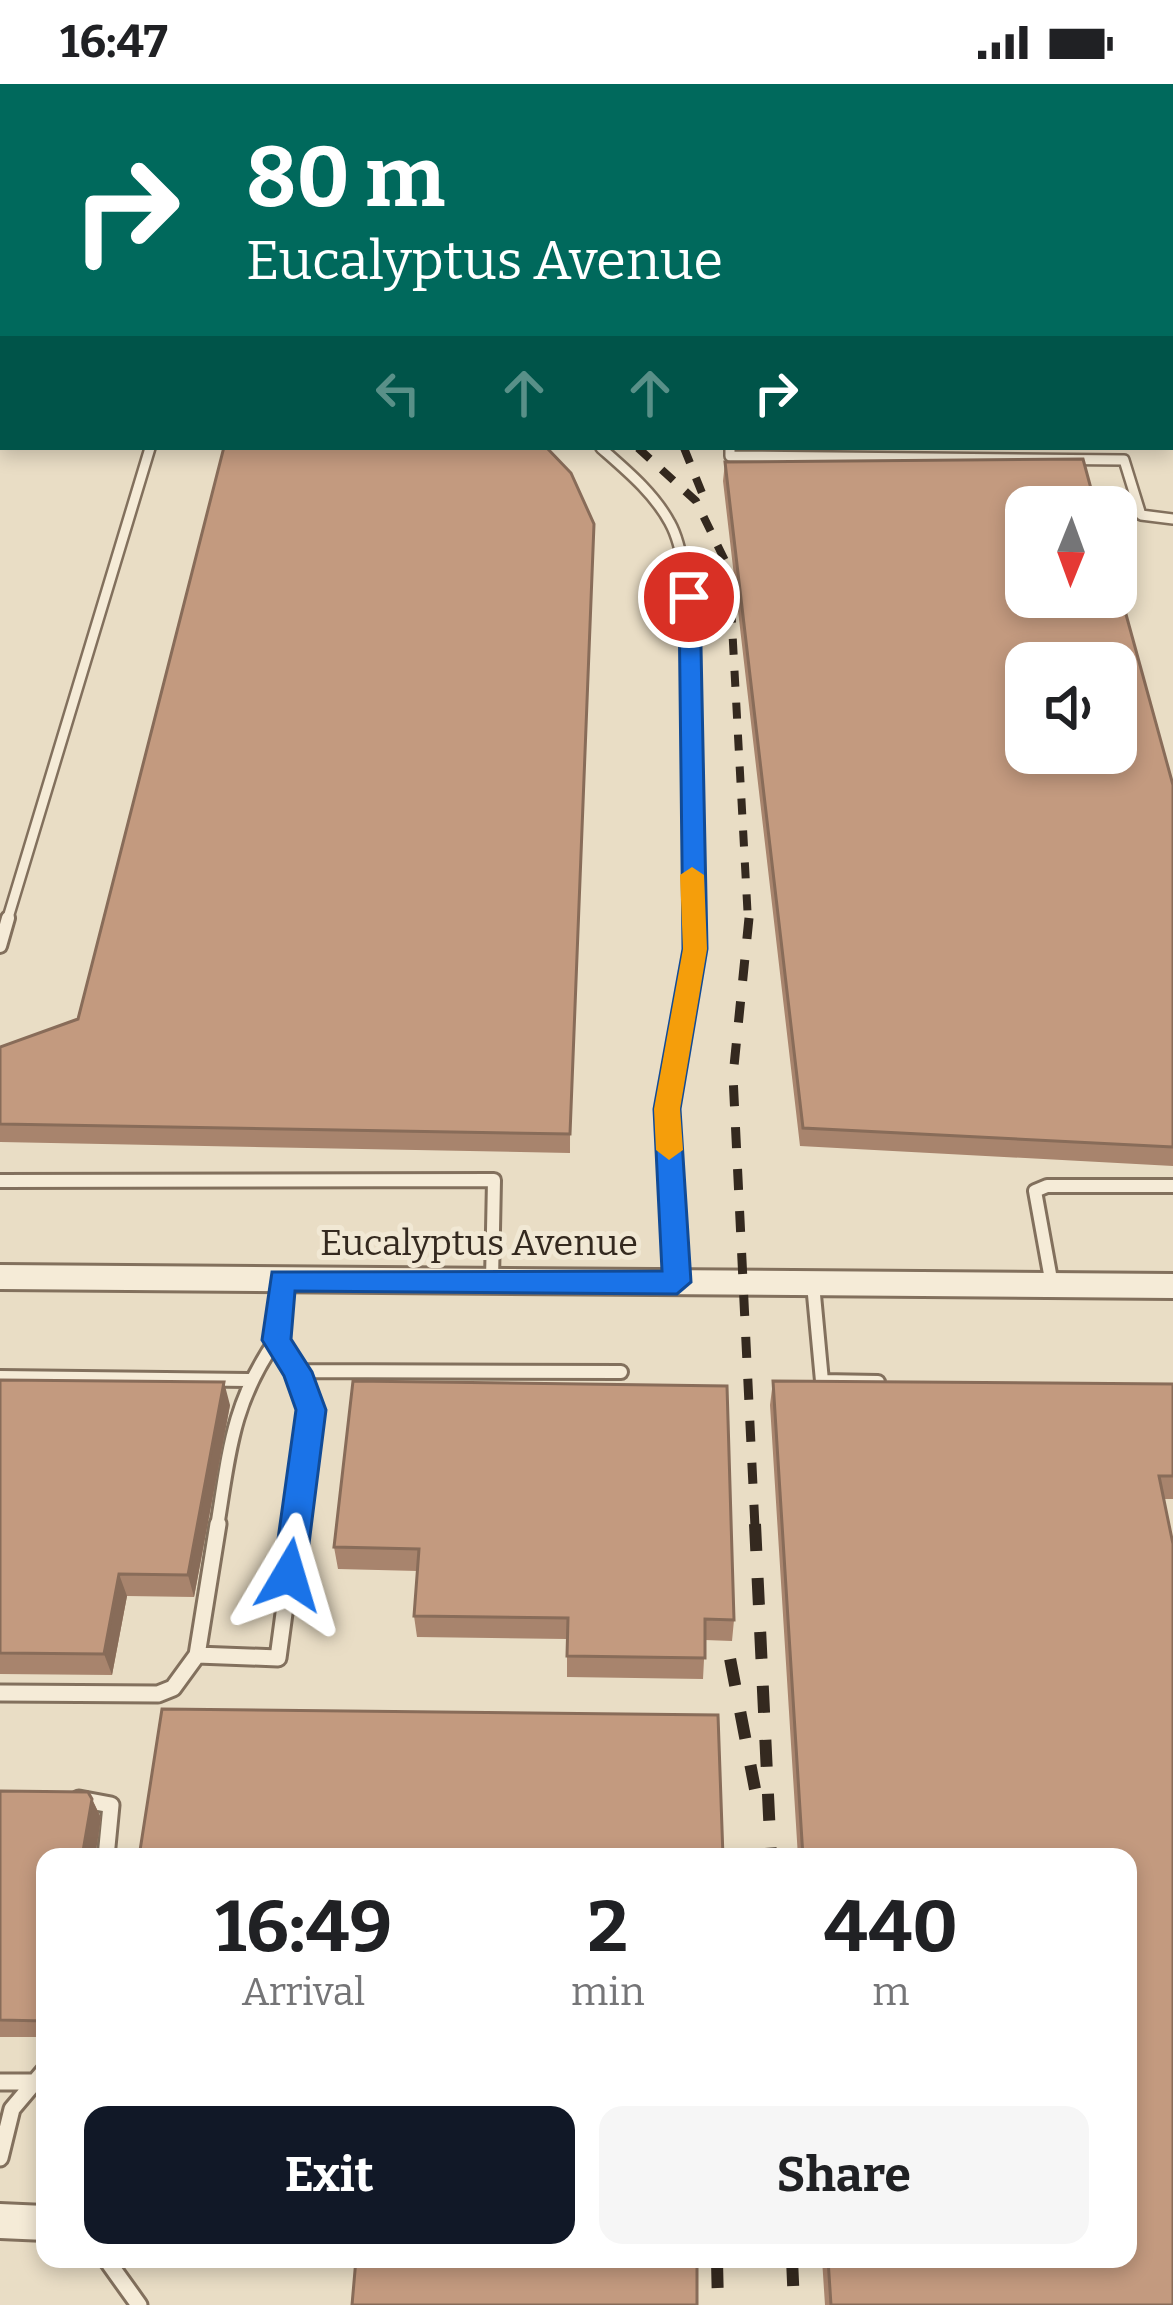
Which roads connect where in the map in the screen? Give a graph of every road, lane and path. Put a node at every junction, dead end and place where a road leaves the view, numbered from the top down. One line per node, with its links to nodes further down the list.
1 (149, 450): 7 (lane)
2 (603, 450): 13 (lane)
3 (730, 450): 5 (lane)
4 (1121, 450): 5 (lane)
5 (1124, 460): 6 (lane)
6 (1173, 519)
7 (0, 946)
8 (0, 1181): 12 (lane)
9 (1173, 1186): 15 (lane)
10 (0, 1276): 11 (street, Eucalyptus Avenue)
11 (282, 1280): 12 (street, Eucalyptus Avenue); 17 (lane)
12 (493, 1281): 13 (street, Eucalyptus Avenue)
13 (677, 1282): 14 (street, Eucalyptus Avenue)
14 (813, 1283): 15 (street, Eucalyptus Avenue); 22 (lane)
15 (1052, 1285): 16 (street, Eucalyptus Avenue)
16 (1173, 1286)
17 (276, 1340): 18 (lane); 21 (lane)
18 (297, 1372): 19 (lane); 23 (lane)
19 (621, 1372)
20 (0, 1376): 21 (lane)
21 (248, 1380): 23 (lane)
22 (892, 1382)
23 (197, 1655): 24 (lane)
24 (0, 1693)
25 (63, 1798): 26 (lane)
26 (107, 1848)
27 (36, 2077): 29 (lane)
28 (36, 2081): 30 (lane)
29 (0, 2082)
30 (0, 2158)
31 (0, 2222): 32 (street)
32 (36, 2223)
33 (112, 2268): 34 (lane)
34 (139, 2305)

